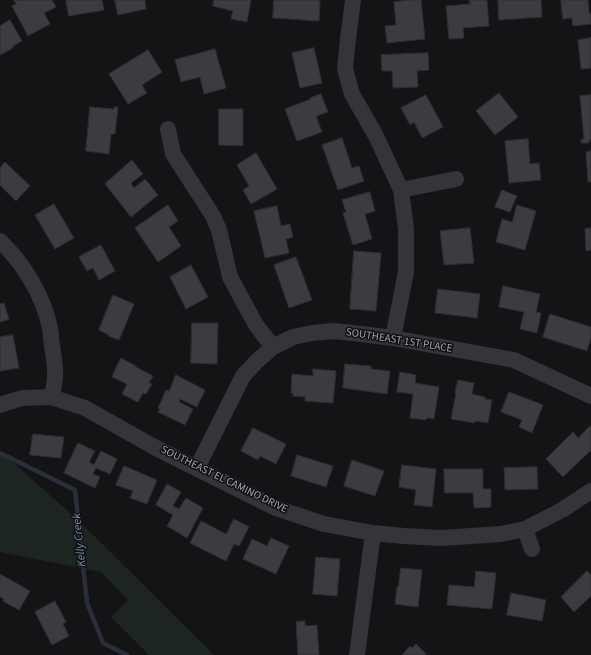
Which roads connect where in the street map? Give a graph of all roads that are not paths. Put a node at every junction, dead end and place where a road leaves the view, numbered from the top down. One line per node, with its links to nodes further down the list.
1 (353, 0): 4 (street)
2 (168, 129): 7 (street)
3 (456, 179): 4 (street)
4 (401, 190): 6 (street)
5 (0, 241): 9 (street)
6 (393, 338): 7 (street, SOUTHEAST 1ST PLACE); 8 (street, SOUTHEAST 1ST PLACE)
7 (273, 347): 11 (street, SOUTHEAST 1ST PLACE)
8 (591, 396)
9 (51, 397): 10 (street, SOUTHEAST EL CAMINO DRIVE); 11 (street, SOUTHEAST EL CAMINO DRIVE)
10 (0, 405)
11 (197, 468): 14 (street, SOUTHEAST EL CAMINO DRIVE)
12 (591, 491): 13 (street, SOUTHEAST EL CAMINO DRIVE)
13 (524, 529): 14 (street, SOUTHEAST EL CAMINO DRIVE); 15 (street)
14 (373, 533): 16 (street)
15 (532, 549)
16 (357, 655)

